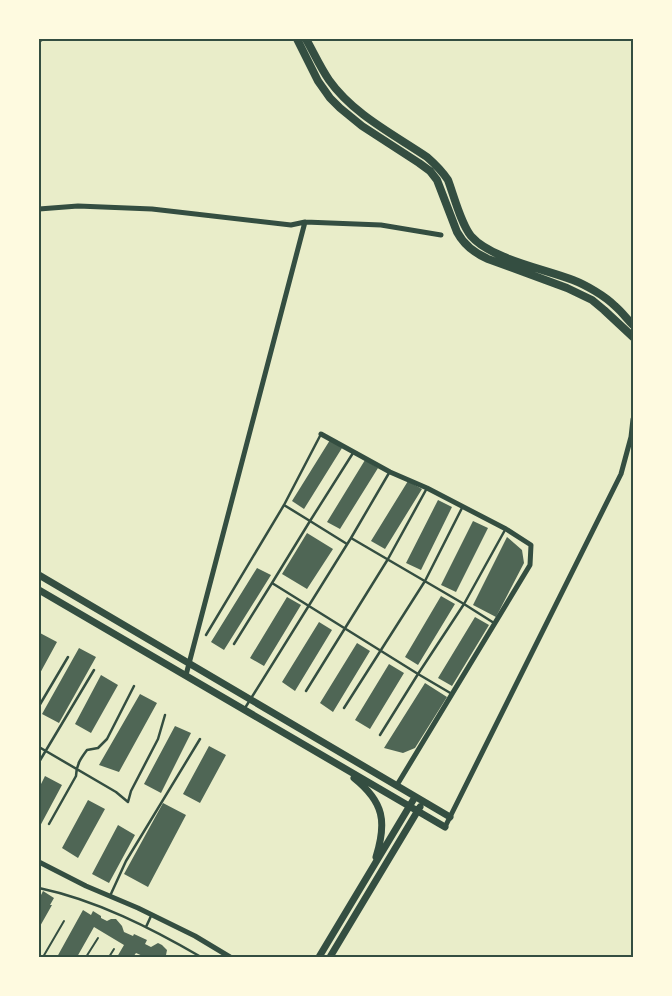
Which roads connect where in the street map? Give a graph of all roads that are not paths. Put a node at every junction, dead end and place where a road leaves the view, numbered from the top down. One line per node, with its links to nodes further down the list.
1 (297, 39): 7 (main road)
2 (306, 39): 6 (main road)
3 (39, 209): 4 (street)
4 (305, 222): 5 (street); 32 (street)
5 (441, 235)
6 (633, 326)
7 (633, 337)
8 (633, 419): 56 (street)
9 (321, 434): 10 (street); 13 (lane)
10 (354, 452): 11 (street); 15 (lane)
11 (390, 472): 12 (street); 17 (lane)
12 (427, 488): 14 (street); 19 (lane)
13 (284, 505): 15 (lane); 28 (lane)
14 (463, 506): 16 (street); 21 (lane)
15 (310, 522): 18 (lane); 22 (lane)
16 (506, 529): 24 (lane); 26 (street)
17 (351, 538): 18 (lane); 19 (lane)
18 (347, 544): 25 (lane)
19 (388, 559): 21 (lane); 27 (lane)
20 (39, 575): 32 (street)
21 (425, 581): 24 (lane); 30 (lane)
22 (272, 583): 25 (lane); 29 (lane)
23 (39, 590): 35 (street)
24 (464, 604): 26 (lane); 34 (lane)
25 (308, 606): 27 (lane); 39 (lane)
26 (495, 623): 38 (street)
27 (345, 629): 30 (lane); 37 (lane)
28 (206, 635)
29 (234, 644)
30 (381, 651): 34 (lane); 41 (lane)
31 (68, 657): 40 (lane)
32 (189, 663): 35 (street); 39 (street)
33 (94, 670): 47 (lane)
34 (418, 674): 38 (lane); 44 (lane)
35 (186, 675): 42 (street)
36 (134, 686): 50 (lane)
37 (306, 691)
38 (452, 694): 51 (street)
39 (251, 699): 42 (lane); 51 (street)
40 (39, 706)
41 (344, 708)
42 (244, 710): 49 (street)
43 (166, 715): 50 (lane)
44 (380, 736)
45 (200, 739): 62 (lane)
46 (39, 747): 47 (lane)
47 (45, 751): 48 (lane); 50 (lane)
48 (39, 762)
49 (334, 762): 54 (street); 60 (street)
50 (76, 768): 57 (lane)
51 (397, 785): 52 (street)
52 (415, 797): 53 (street); 54 (street)
53 (423, 801): 55 (street); 56 (street)
54 (410, 806): 55 (street); 60 (street)
55 (418, 811): 58 (street); 68 (street)
56 (450, 817): 58 (street)
57 (49, 824)
58 (445, 827)
59 (39, 862): 62 (street)
60 (372, 869): 67 (street)
61 (39, 888): 64 (lane)
62 (110, 896): 63 (street)
63 (152, 914): 64 (lane); 66 (street)
64 (146, 927): 65 (lane)
65 (201, 957)
66 (230, 957)
67 (319, 957)
68 (330, 957)

